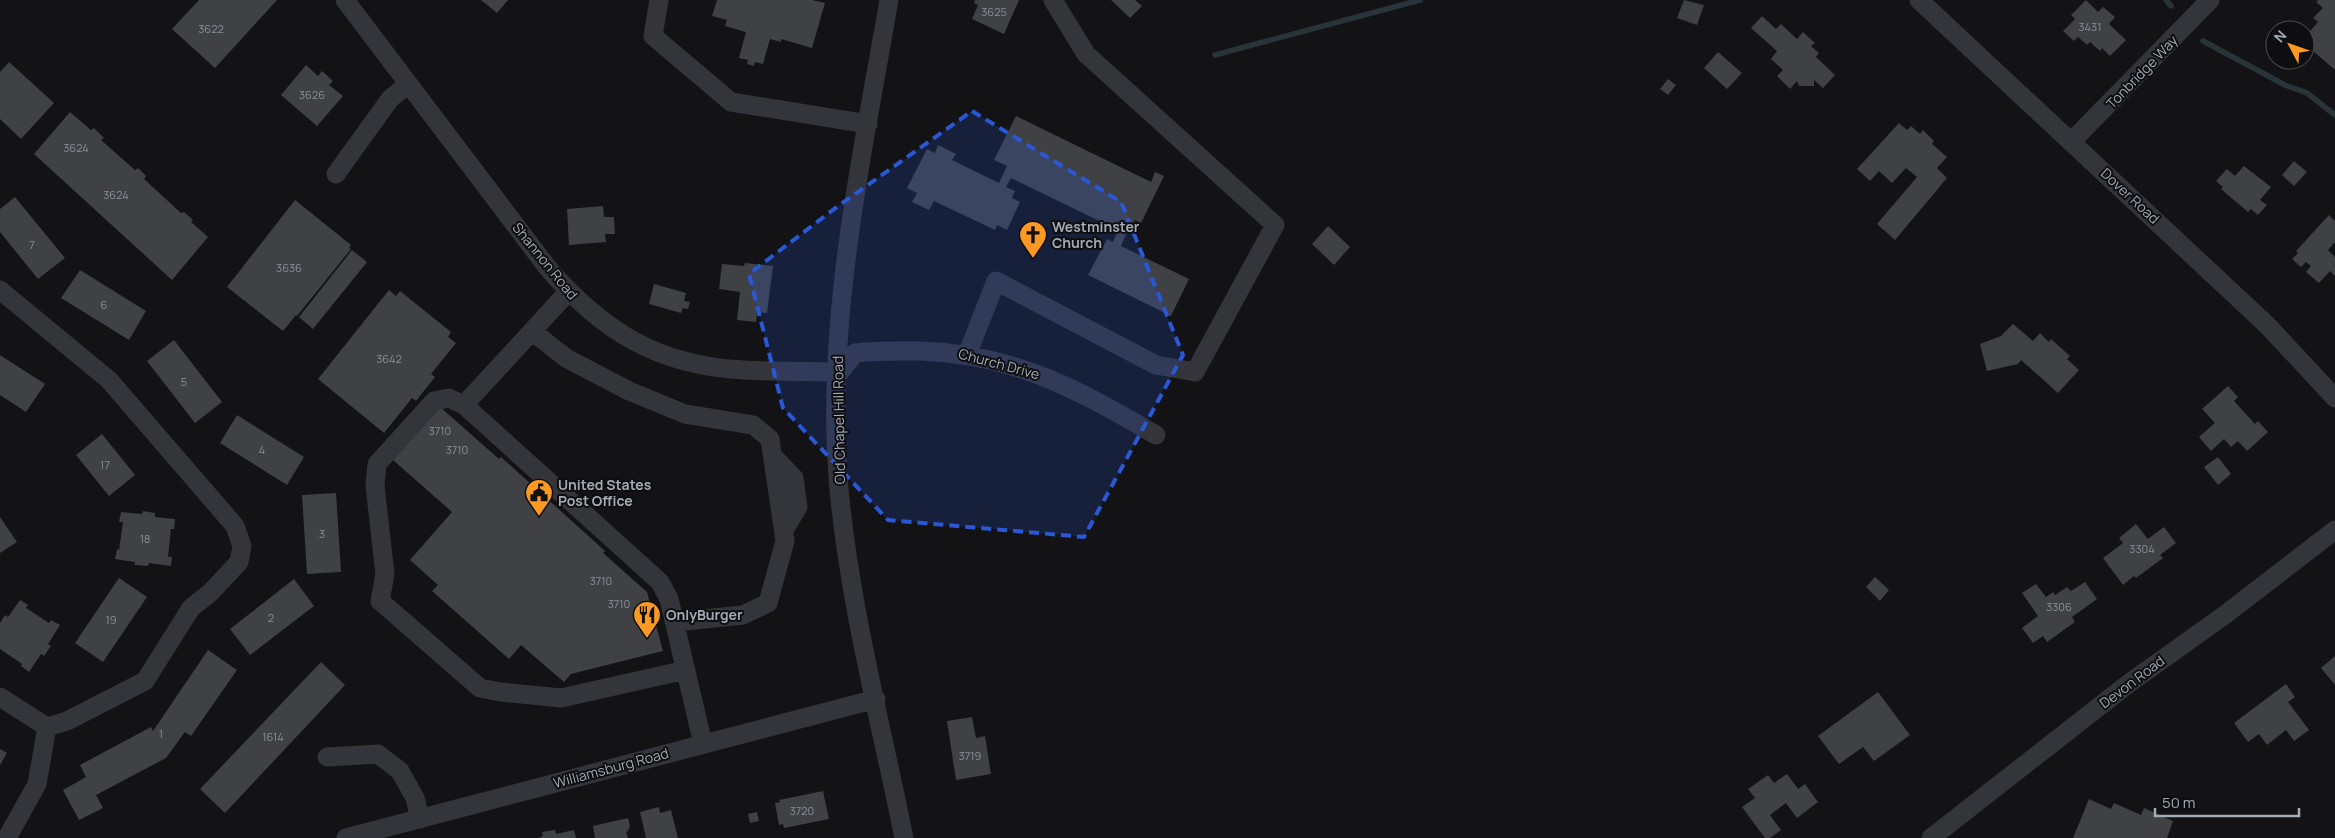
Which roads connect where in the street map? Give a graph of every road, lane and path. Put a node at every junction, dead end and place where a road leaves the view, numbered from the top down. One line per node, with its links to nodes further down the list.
1 (345, 0): 7 (street, Shannon Road)
2 (659, 0): 8 (street)
3 (1053, 0): 14 (street)
4 (1919, 0): 9 (street, Dover Road)
5 (2210, 0): 9 (street, Tonbridge Way)
6 (887, 1): 8 (street, Old Chapel Hill Road)
7 (408, 84): 10 (street); 12 (street, Shannon Road)
8 (868, 124): 15 (street, Old Chapel Hill Road)
9 (2071, 142): 16 (street, Dover Road)
10 (336, 174)
11 (0, 290): 24 (street)
12 (568, 292): 13 (street); 15 (street, Shannon Road)
13 (533, 332): 17 (street); 20 (street)
14 (967, 354): 15 (street, Church Drive); 18 (street, Church Drive)
15 (836, 372): 23 (street, Old Chapel Hill Road)
16 (2335, 398)
17 (464, 405): 20 (street); 21 (street)
18 (1156, 435)
19 (2335, 530): 31 (street, Devon Road)
20 (675, 622): 21 (street)
21 (686, 670): 25 (street)
22 (0, 697): 24 (street)
23 (876, 700): 25 (street, Williamsburg Road); 30 (street, Old Chapel Hill Road)
24 (47, 727): 28 (street)
25 (703, 744): 27 (street, Williamsburg Road)
26 (327, 757): 27 (street)
27 (420, 819): 29 (street, Williamsburg Road)
28 (7, 838)
29 (346, 838)
30 (904, 838)
31 (1931, 838)

